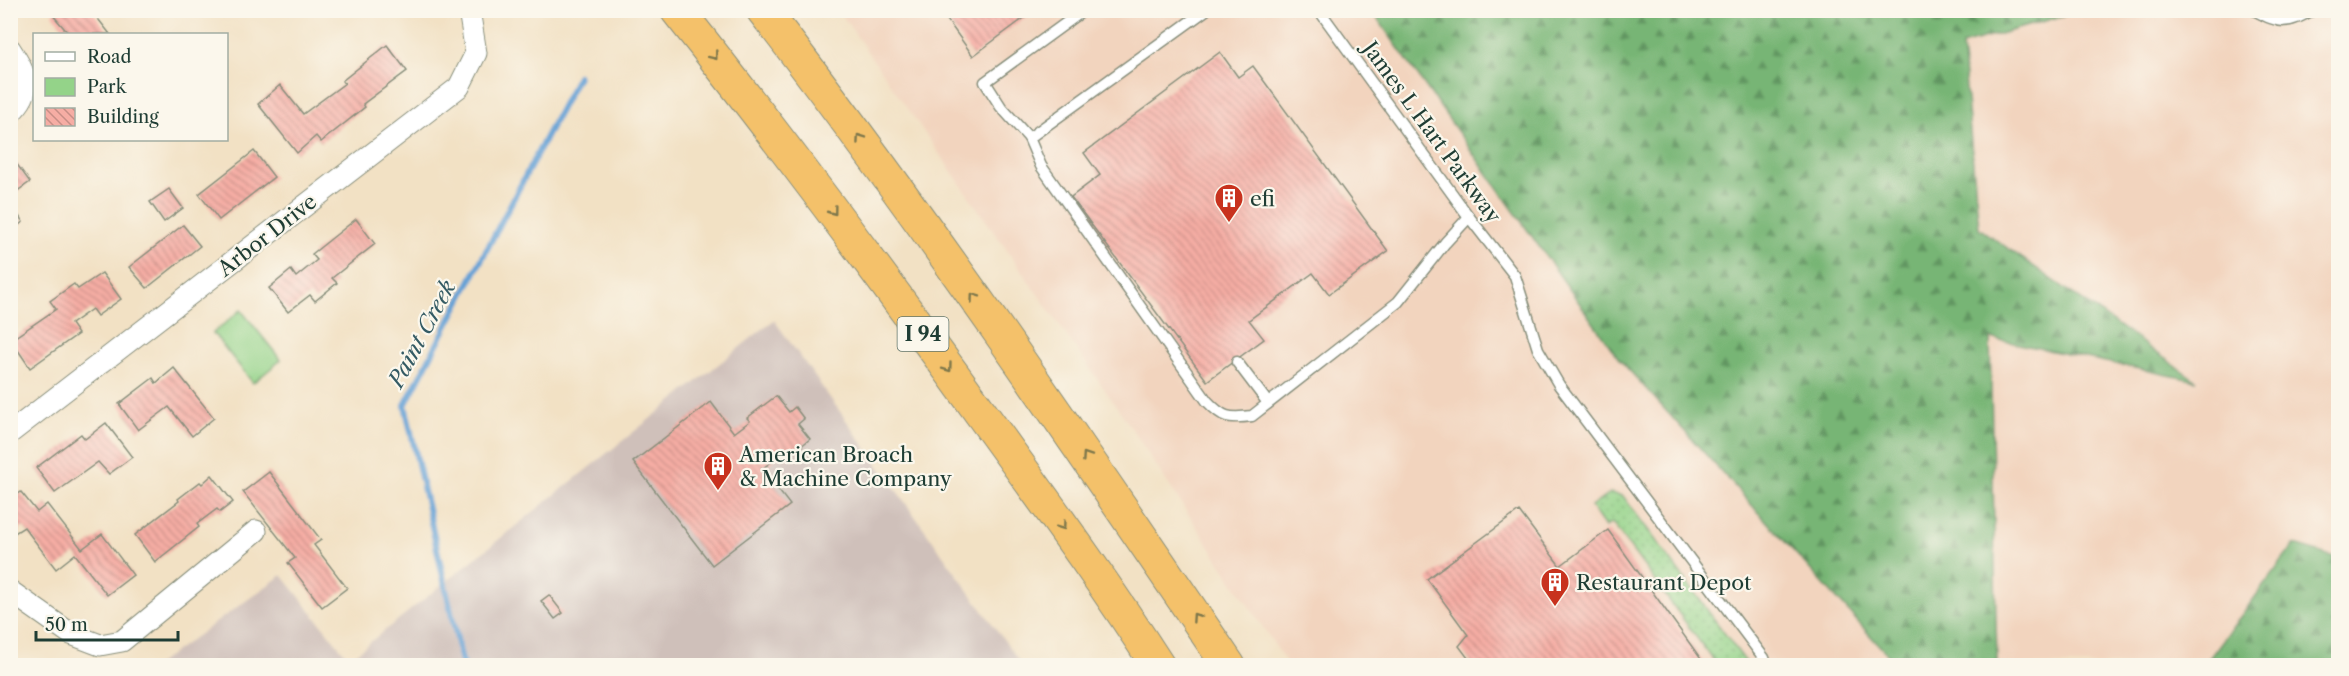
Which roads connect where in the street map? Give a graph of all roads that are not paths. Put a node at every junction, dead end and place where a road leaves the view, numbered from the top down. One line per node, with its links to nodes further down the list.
1 (469, 10): 15 (street, Arbor Drive)
2 (677, 10): 18 (highway, I 94, one-way to 18)
3 (763, 10): 19 (highway, one-way to 3)
4 (1084, 10): 11 (lane)
5 (1206, 10): 11 (lane)
6 (1319, 10): 12 (lane, James L Hart Parkway)
7 (2254, 10): 8 (lane)
8 (2313, 10)
9 (10, 49): 10 (street)
10 (10, 113)
11 (1029, 138): 14 (lane)
12 (1469, 217): 14 (lane); 20 (lane, James L Hart Parkway)
13 (1237, 362): 14 (lane)
14 (1268, 403)
15 (10, 433)
16 (256, 531): 17 (street)
17 (10, 591)
18 (1158, 666)
19 (1229, 666)
20 (1767, 666)

